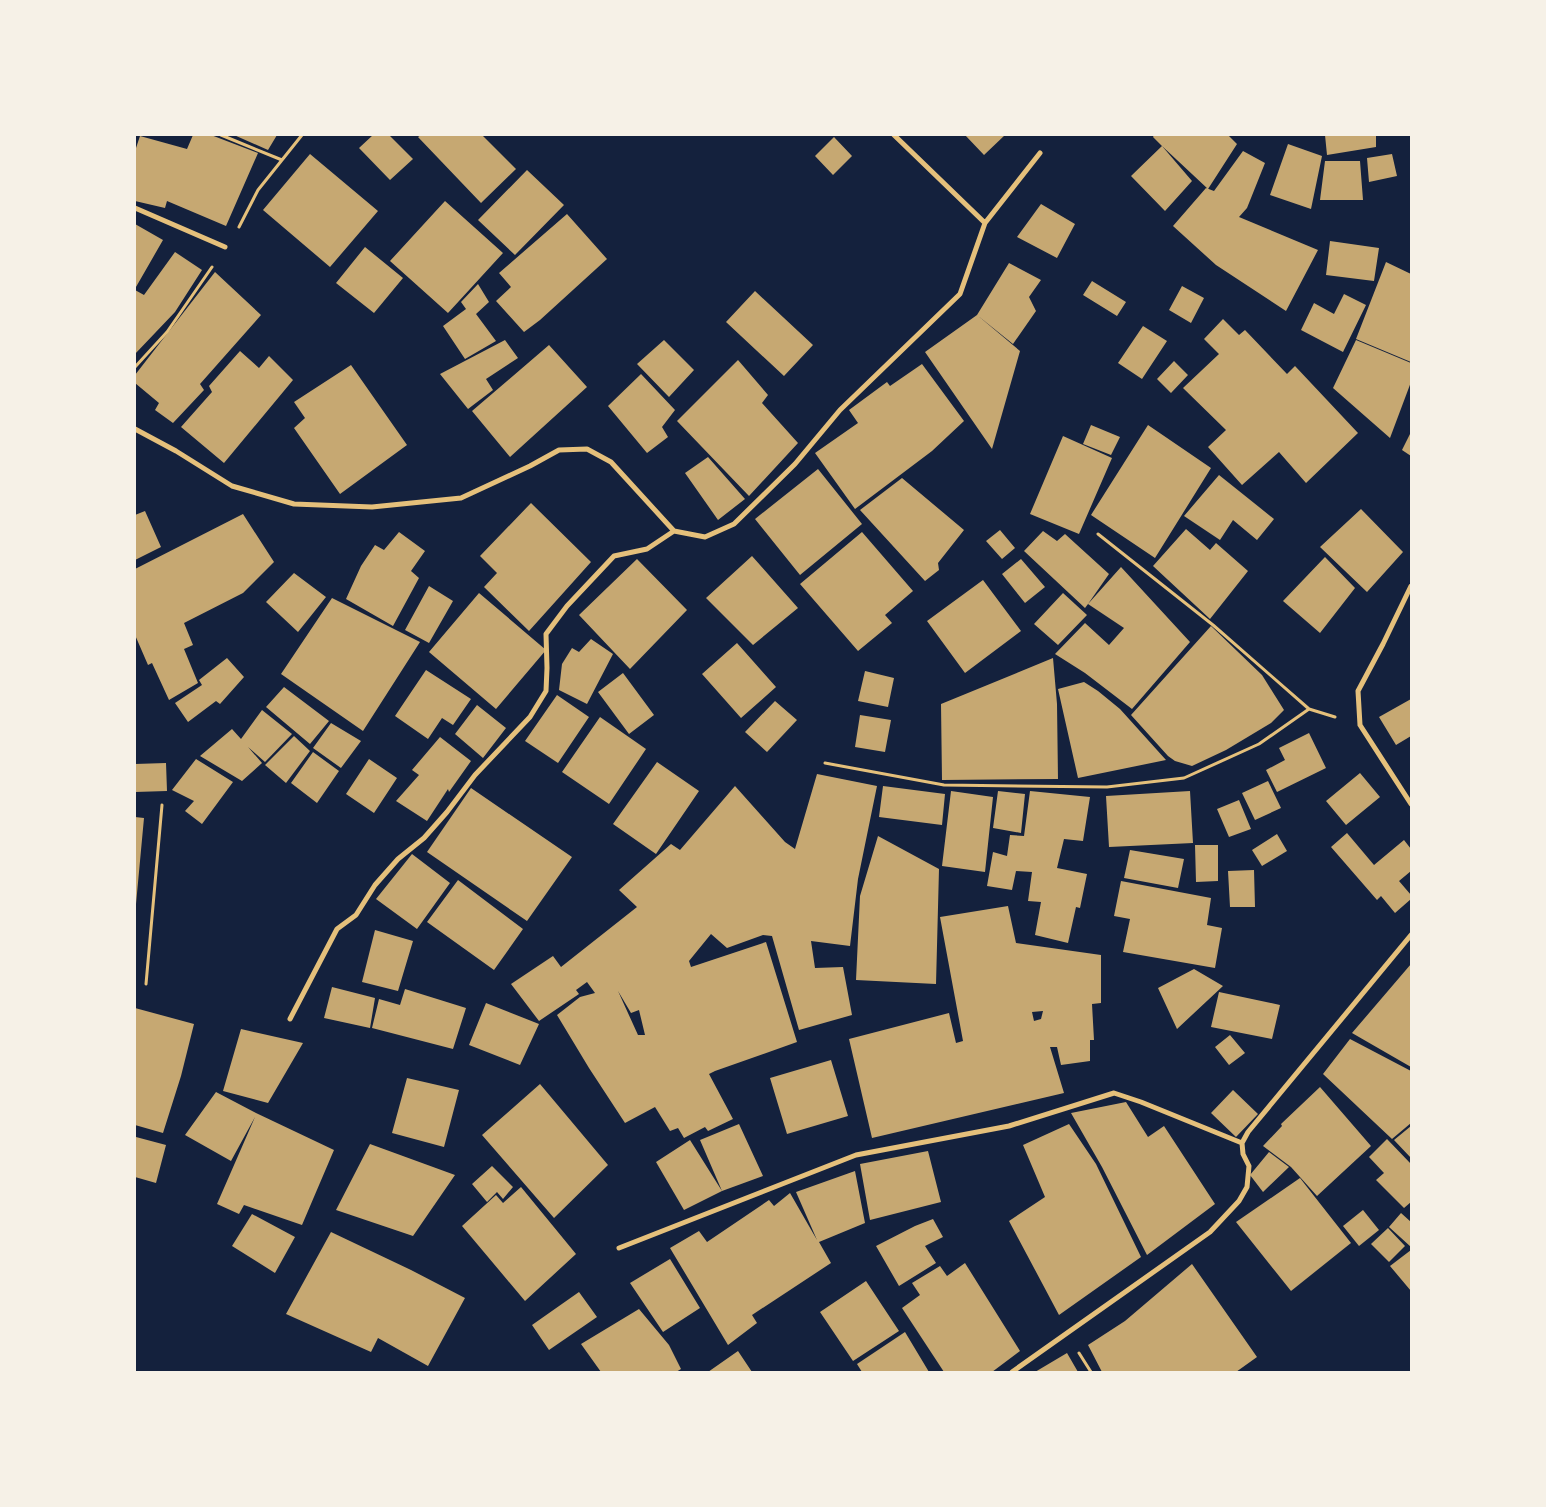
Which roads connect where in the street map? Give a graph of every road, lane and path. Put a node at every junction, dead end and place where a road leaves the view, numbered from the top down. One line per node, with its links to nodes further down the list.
1 (221, 135): 4 (path)
2 (894, 135): 6 (street)
3 (1040, 153): 6 (street)
4 (282, 160)
5 (135, 208): 7 (street)
6 (985, 223): 9 (street)
7 (225, 248)
8 (135, 429): 9 (street)
9 (674, 531): 19 (street)
10 (1098, 534): 12 (path)
11 (1411, 586): 13 (street)
12 (1309, 709): 13 (path); 14 (path)
13 (1360, 725): 15 (street)
14 (825, 764)
15 (1411, 804)
16 (162, 805): 18 (path)
17 (1411, 935): 20 (street)
18 (146, 984)
19 (290, 1019)
20 (1242, 1143): 21 (street); 22 (street)
21 (619, 1248)
22 (1012, 1372)

